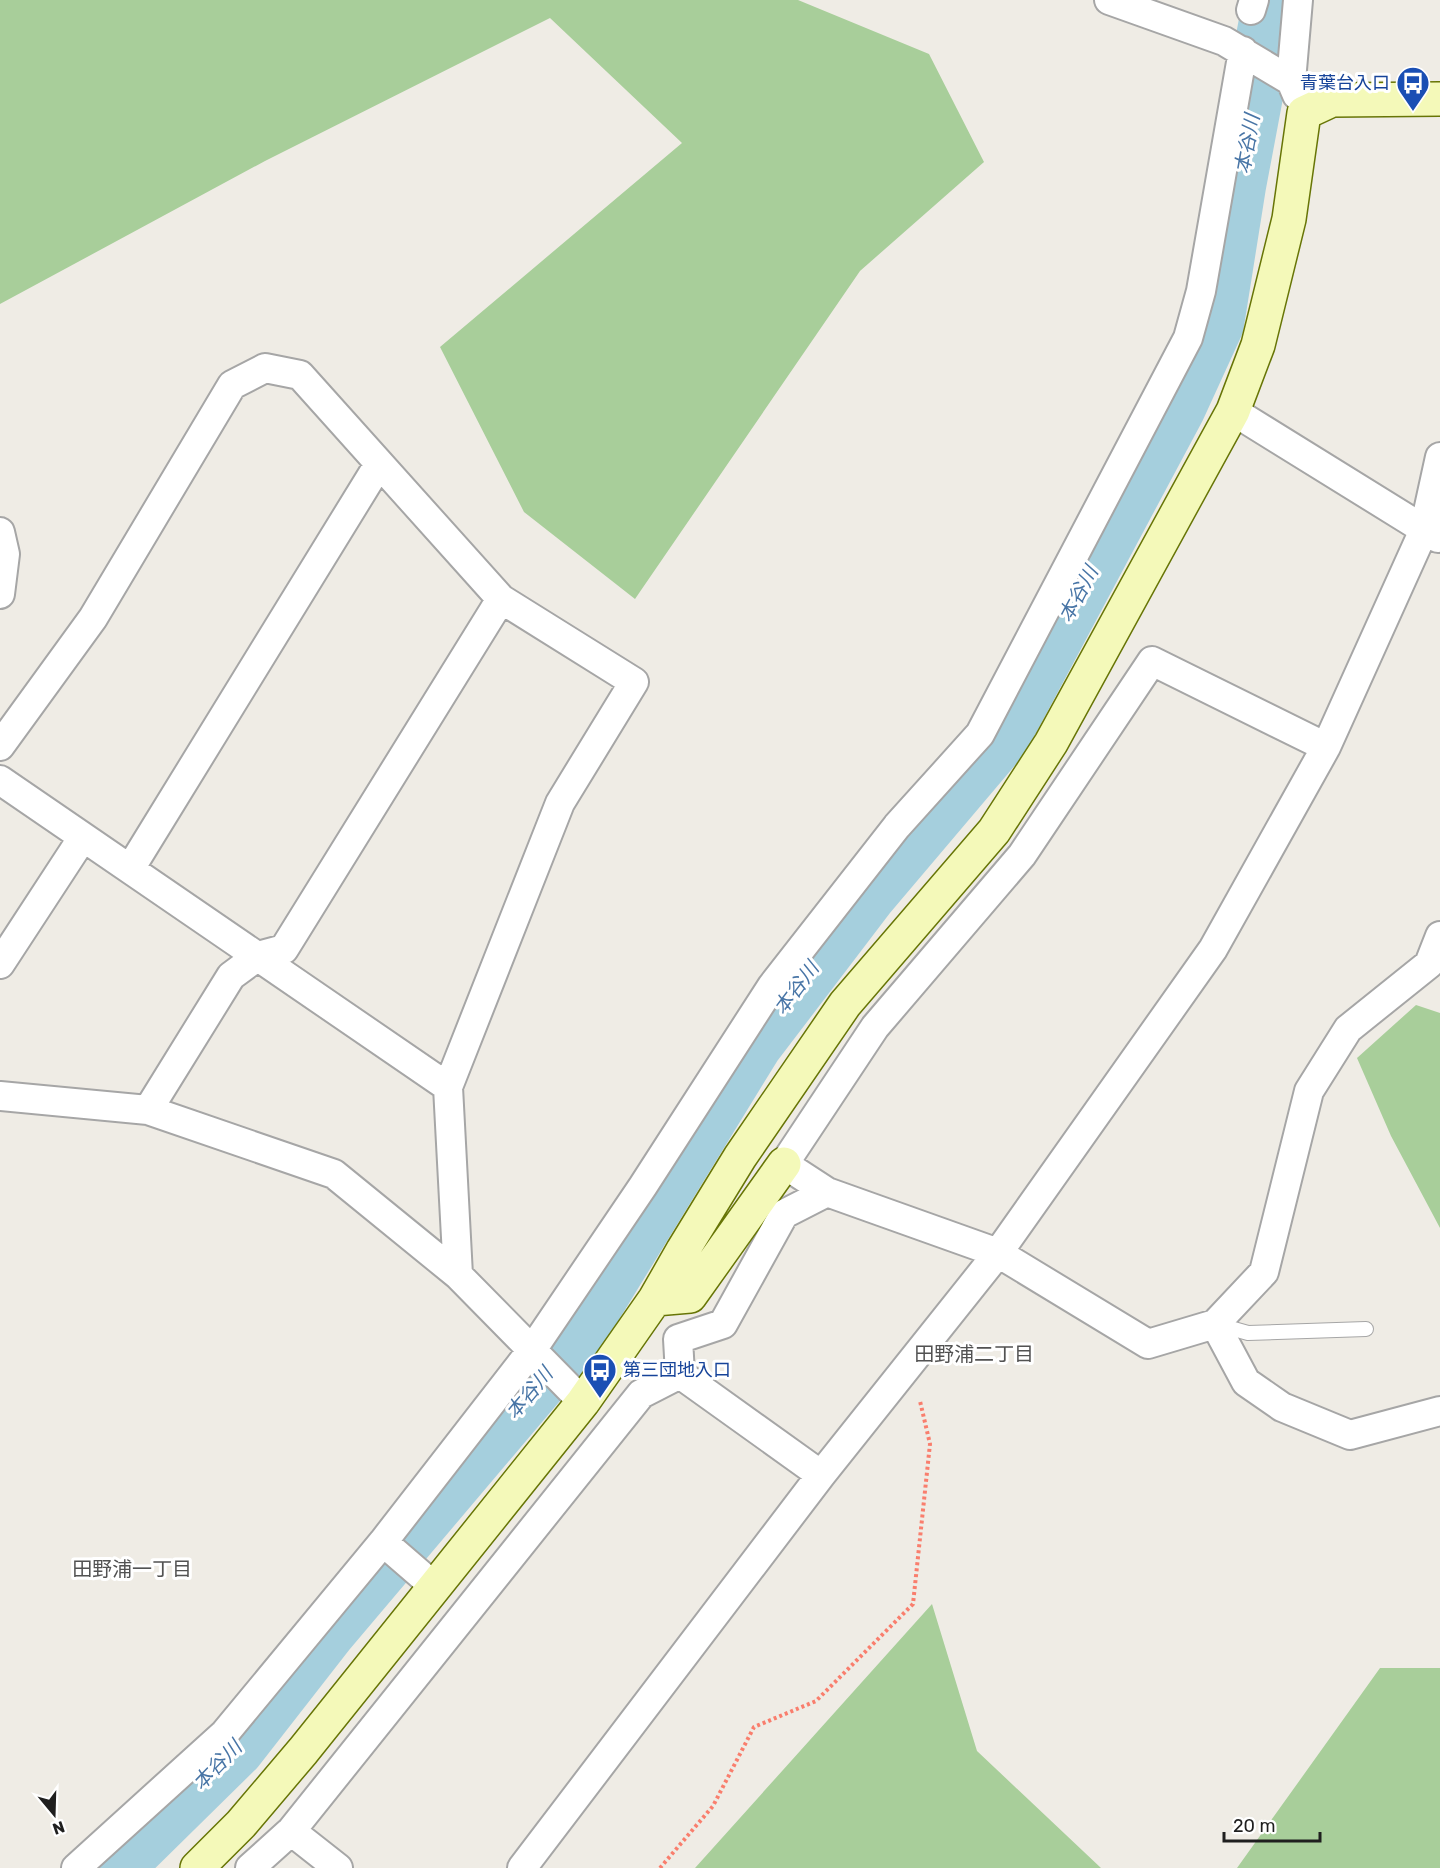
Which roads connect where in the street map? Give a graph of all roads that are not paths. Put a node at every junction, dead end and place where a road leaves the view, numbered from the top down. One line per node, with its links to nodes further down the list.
1 (1109, 0): 3 (street)
2 (1298, 0): 4 (street)
3 (1243, 51): 4 (street); 32 (street)
4 (1291, 81): 6 (street)
5 (1440, 99): 6 (street)
6 (1304, 113): 7 (street)
7 (1233, 411): 11 (street); 29 (street)
8 (1440, 457): 11 (street)
9 (379, 464): 13 (street); 14 (street); 18 (street)
10 (0, 532): 12 (street)
11 (1432, 535): 15 (street)
12 (0, 594)
13 (501, 599): 20 (street); 22 (street)
14 (0, 746)
15 (1326, 747): 25 (street); 27 (street)
16 (0, 780): 17 (street)
17 (83, 837): 18 (street); 21 (street)
18 (130, 869): 20 (street)
19 (1440, 936): 30 (street)
20 (258, 956): 22 (street); 24 (street)
21 (0, 964)
22 (448, 1087): 28 (street)
23 (0, 1096): 24 (street)
24 (148, 1110): 28 (street)
25 (784, 1164): 26 (street); 29 (street)
26 (827, 1192): 27 (street); 33 (street)
27 (998, 1253): 30 (street); 36 (street)
28 (458, 1275): 32 (street)
29 (655, 1299): 34 (street)
30 (1215, 1324): 31 (lane); 35 (street)
31 (1366, 1329)
32 (532, 1350): 34 (street); 37 (street)
33 (680, 1374): 36 (street); 39 (street)
34 (583, 1402): 38 (street)
35 (1440, 1412)
36 (821, 1475): 44 (street)
37 (383, 1542): 38 (street); 40 (street)
38 (435, 1587): 41 (street)
39 (291, 1831): 42 (street); 43 (street)
40 (76, 1868)
41 (197, 1868)
42 (250, 1868)
43 (338, 1868)
44 (522, 1868)

